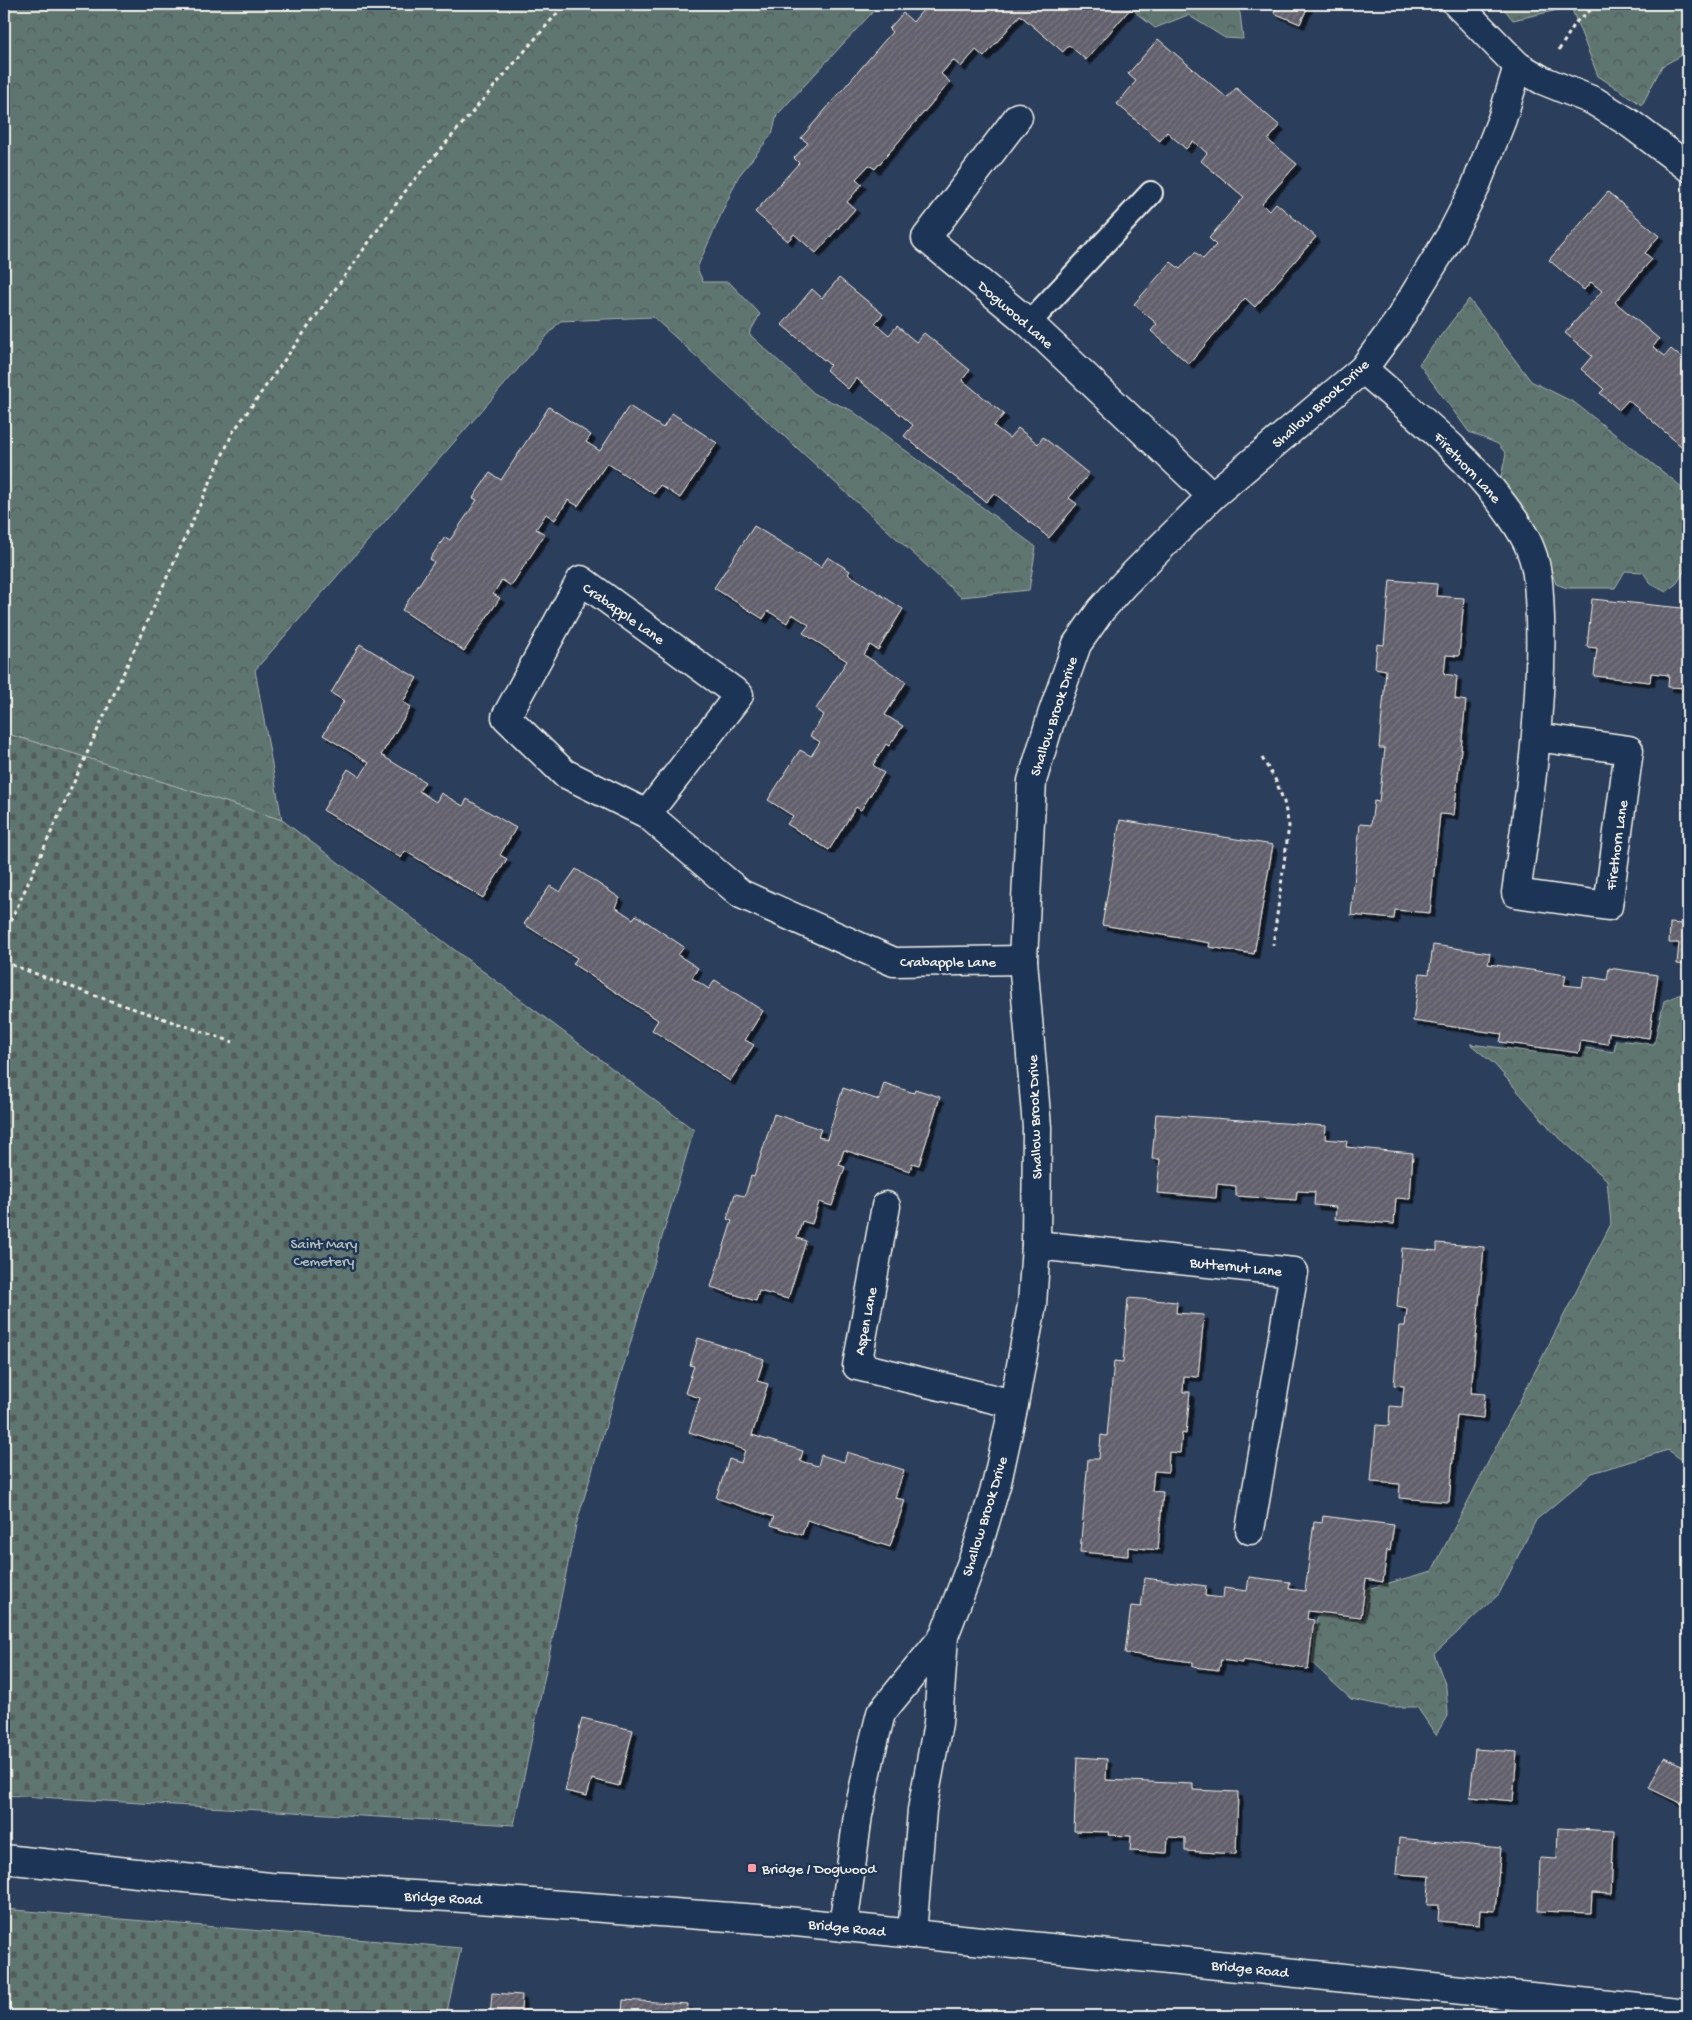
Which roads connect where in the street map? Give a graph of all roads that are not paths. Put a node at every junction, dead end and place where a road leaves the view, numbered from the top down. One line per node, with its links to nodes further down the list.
1 (1457, 4): 2 (street)
2 (1518, 66): 4 (street); 7 (street, Shallow Brook Drive)
3 (1018, 118): 6 (street, Dogwood Lane)
4 (1688, 167)
5 (1151, 194): 6 (lane)
6 (1029, 323): 8 (street, Dogwood Lane)
7 (1363, 369): 8 (street, Shallow Brook Drive); 9 (street, Firethorn Lane)
8 (1212, 496): 11 (street, Shallow Brook Drive)
9 (1536, 737): 9 (street, Firethorn Lane)
10 (647, 814): 10 (street, Crabapple Lane); 11 (street, Crabapple Lane)
11 (1023, 960): 13 (street, Shallow Brook Drive)
12 (886, 1206): 14 (street, Aspen Lane)
13 (1036, 1245): 14 (street, Shallow Brook Drive); 15 (street, Butternut Lane)
14 (1014, 1404): 16 (street, Shallow Brook Drive)
15 (1250, 1530)
16 (944, 1636): 18 (street, Shallow Brook Drive); 19 (street, Shallow Brook Drive)
17 (4, 1859): 18 (street, Bridge Road)
18 (842, 1927): 19 (street, Bridge Road)
19 (912, 1934): 20 (street, Bridge Road)
20 (1688, 2013)

